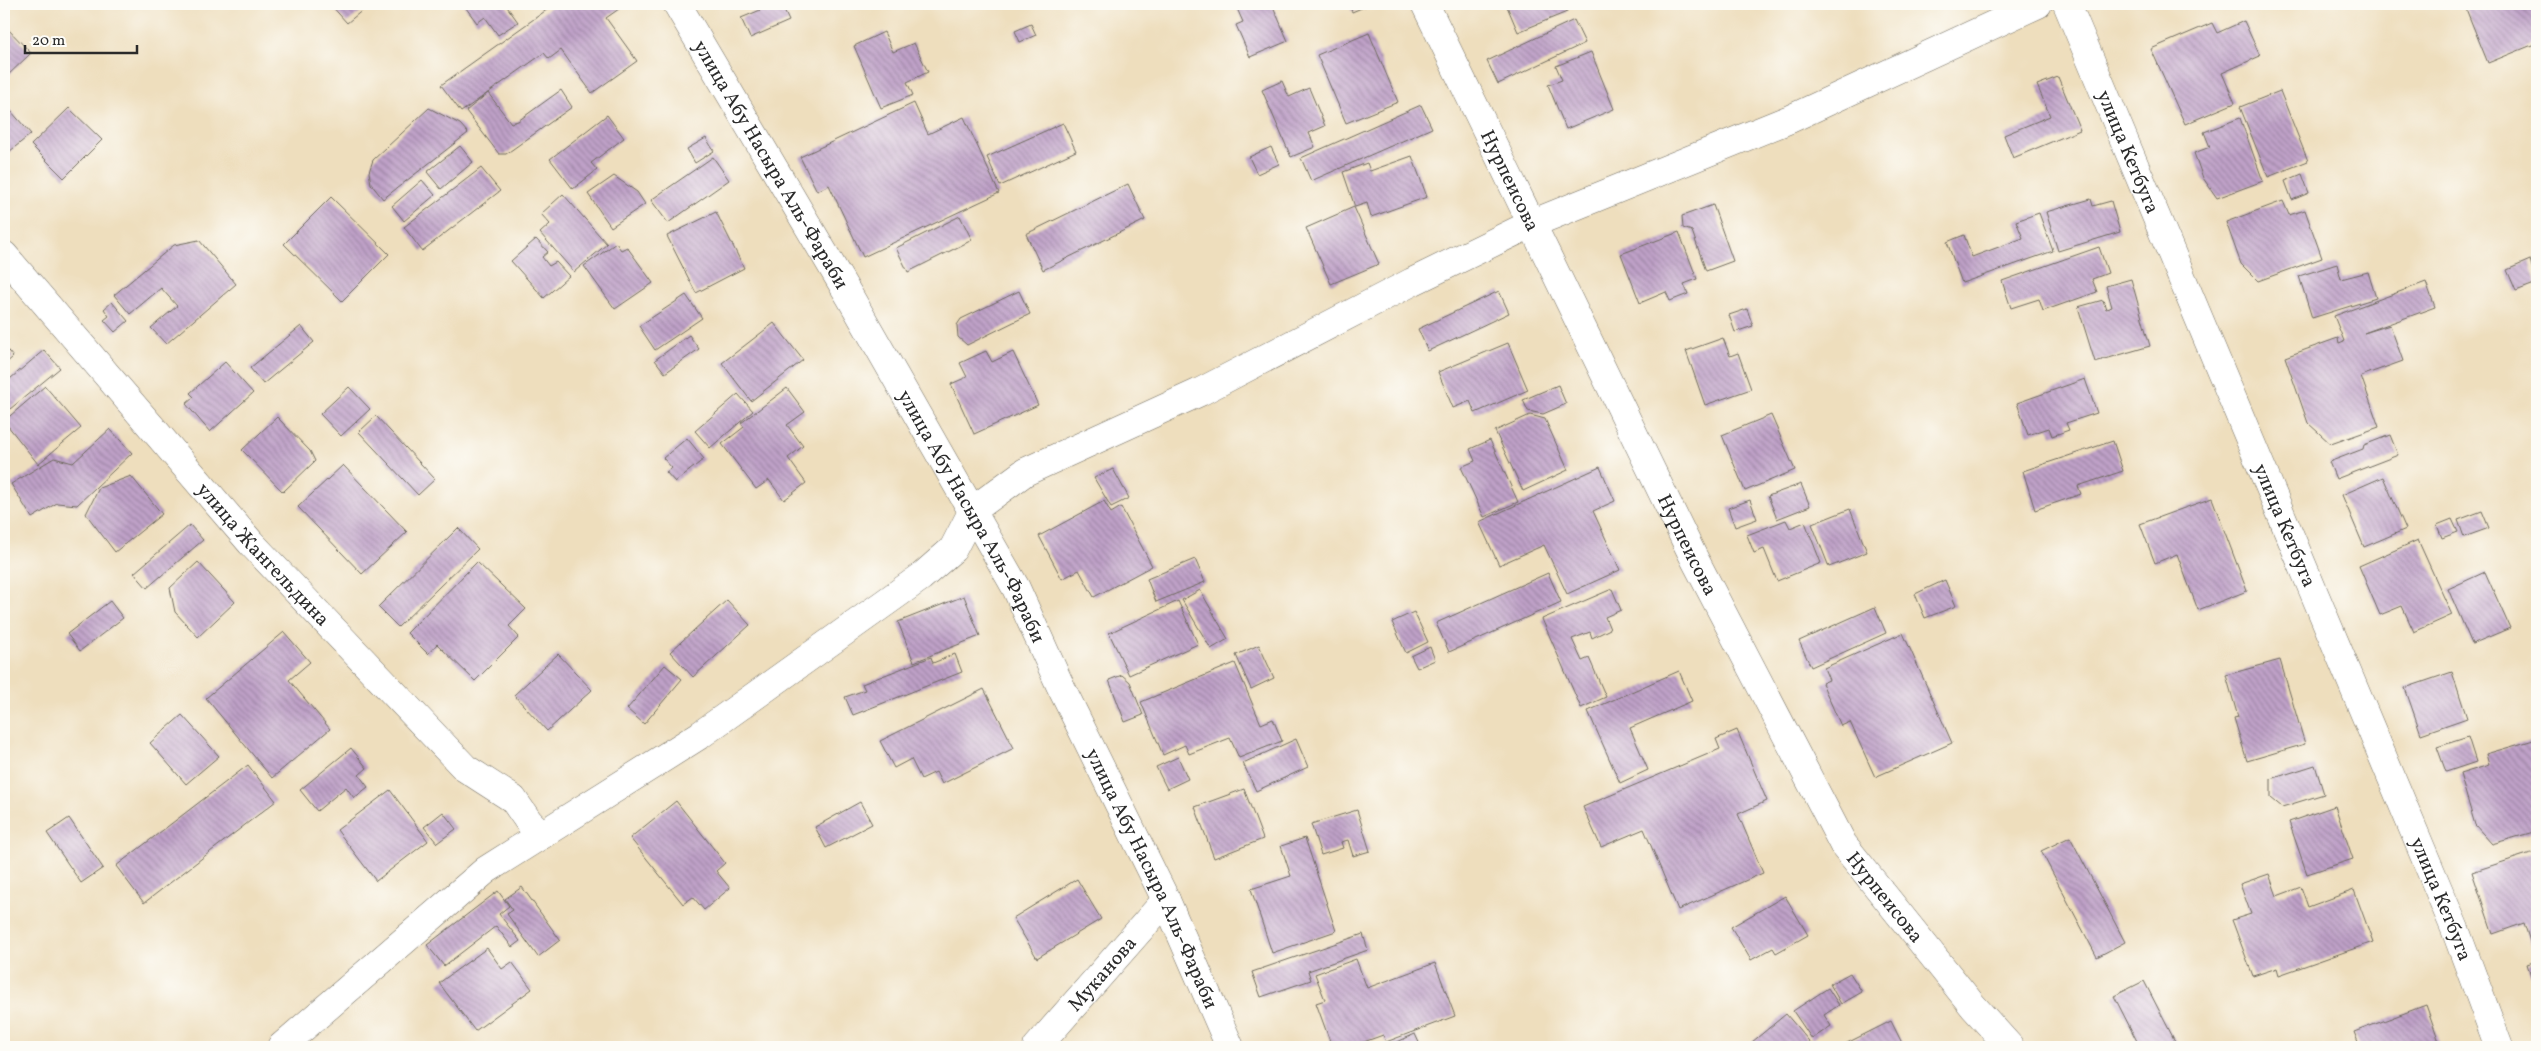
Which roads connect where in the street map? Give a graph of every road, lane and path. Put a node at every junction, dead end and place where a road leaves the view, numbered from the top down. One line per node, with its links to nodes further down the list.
1 (677, 4): 7 (street, улица Абу Насыра Аль-Фараби)
2 (1425, 4): 5 (street, Нурпеисова)
3 (2038, 4): 5 (street)
4 (2067, 4): 14 (street, улица Кетбуга)
5 (1531, 224): 7 (street); 13 (street, Нурпеисова)
6 (4, 255): 8 (street, улица Жангельдина)
7 (973, 510): 8 (street); 9 (street, улица Абу Насыра Аль-Фараби)
8 (542, 835): 10 (street)
9 (1166, 900): 11 (street, Муканова); 12 (street, улица Абу Насыра Аль-Фараби)
10 (281, 1047)
11 (1037, 1047)
12 (1230, 1047)
13 (2010, 1047)
14 (2499, 1047)

